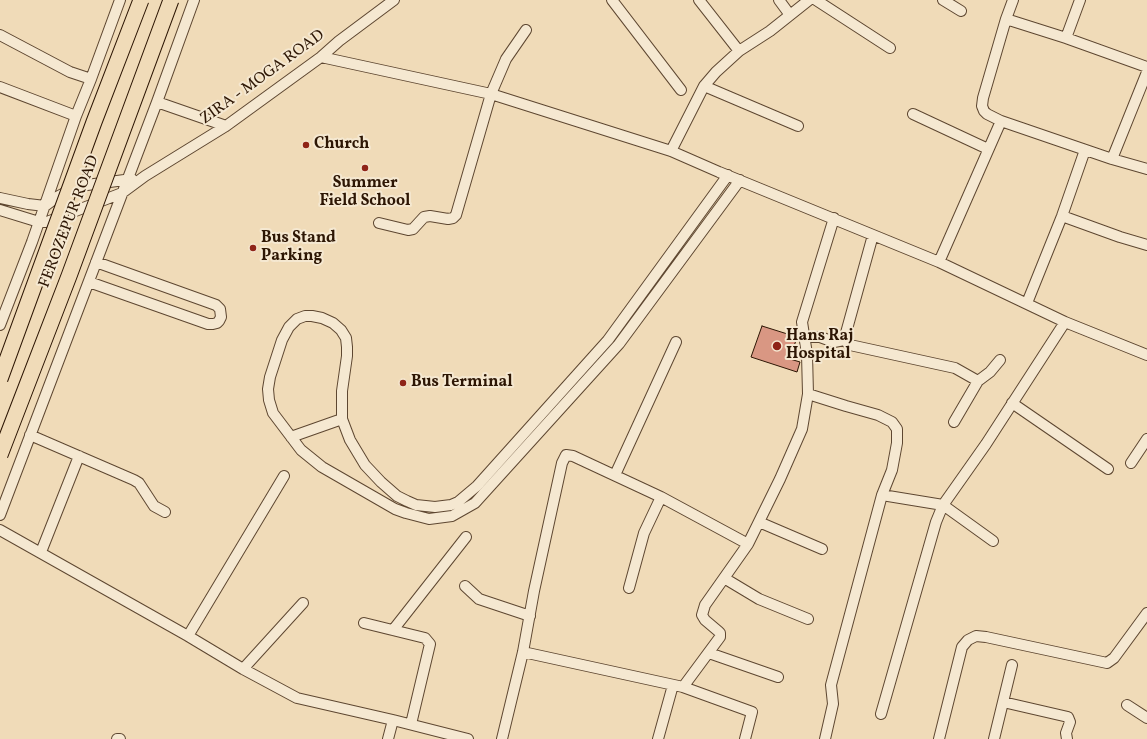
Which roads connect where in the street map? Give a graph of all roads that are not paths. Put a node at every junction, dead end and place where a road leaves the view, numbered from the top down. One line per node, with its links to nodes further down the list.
1 (120, 0): 25 (street)
2 (141, 0): 67 (highway, FEROZEPUR ROAD, bridge)
3 (171, 0): 76 (highway, FEROZEPUR ROAD, bridge)
4 (194, 0): 30 (street)
5 (394, 0): 22 (street, ZIRA - MOGA ROAD)
6 (612, 0): 28 (street)
7 (699, 0): 21 (street)
8 (779, 0): 15 (street)
9 (809, 0): 15 (street)
10 (816, 0): 20 (street)
11 (943, 0): 14 (street)
12 (1013, 0): 16 (street)
13 (1080, 0): 19 (street)
14 (961, 10)
15 (790, 15): 21 (street)
16 (1006, 19): 19 (street); 33 (street)
17 (526, 30): 29 (street)
18 (0, 35): 25 (street)
19 (1066, 38): 23 (street)
20 (890, 48)
21 (739, 51): 26 (street)
22 (322, 57): 29 (street); 34 (street, ZIRA - MOGA ROAD)
23 (1147, 67)
24 (1147, 72): 39 (street)
25 (91, 79): 32 (street)
26 (704, 86): 35 (street); 38 (street)
27 (0, 87): 32 (street)
28 (681, 90)
29 (491, 94): 38 (street); 52 (street)
30 (157, 102): 34 (street); 43 (street)
31 (913, 114): 36 (street)
32 (76, 116): 47 (street)
33 (1001, 121): 36 (street); 37 (street)
34 (226, 126): 42 (street, ZIRA - MOGA ROAD)
35 (798, 126)
36 (988, 149): 56 (street)
37 (1085, 150): 39 (street); 49 (street)
38 (671, 151): 41 (street)
39 (1112, 159): 40 (street)
40 (1147, 169)
41 (728, 175): 44 (street); 71 (street)
42 (145, 176): 43 (street, ZIRA - MOGA ROAD); 45 (street, ZIRA - MOGA ROAD)
43 (128, 179): 45 (street); 47 (street, ZIRA - MOGA ROAD)
44 (740, 180): 50 (street); 74 (street)
45 (122, 193): 51 (street, ZIRA - MOGA ROAD); 55 (street)
46 (0, 198): 47 (street)
47 (45, 206): 51 (street)
48 (0, 210): 51 (street)
49 (1062, 216): 54 (street); 58 (street)
50 (834, 218): 53 (street); 62 (street)
51 (39, 222): 59 (street)
52 (379, 223)
53 (873, 235): 56 (street); 63 (street)
54 (1147, 245)
55 (96, 262): 57 (street); 57 (street)
56 (939, 262): 58 (street)
57 (89, 282): 73 (street)
58 (1027, 303): 60 (street)
59 (2, 312): 61 (street)
60 (1065, 322): 65 (street); 70 (street)
61 (0, 324)
62 (804, 337): 63 (street); 69 (street)
63 (844, 340): 68 (street)
64 (676, 342): 80 (street)
65 (1147, 355)
66 (1000, 360): 68 (street)
67 (0, 379)
68 (978, 381): 72 (street)
69 (808, 394): 82 (street); 87 (street)
70 (1012, 403): 79 (street); 84 (street)
71 (342, 419): 74 (street); 74 (street)
72 (954, 422)
73 (30, 435): 77 (street); 86 (street)
74 (291, 437)
75 (1147, 439): 78 (street)
76 (0, 455)
77 (79, 456): 85 (street); 93 (street)
78 (1131, 463)
79 (1108, 469)
80 (615, 475): 83 (street); 98 (street)
81 (284, 476): 103 (street)
82 (882, 494): 84 (street); 122 (street)
83 (661, 497): 91 (street); 96 (street)
84 (943, 506): 90 (street); 112 (street)
85 (165, 512)
86 (0, 515)
87 (759, 522): 91 (street); 92 (street)
88 (0, 530): 93 (street)
89 (466, 538): 102 (street)
90 (993, 541)
91 (748, 544): 94 (street)
92 (822, 549)
93 (41, 552): 103 (street)
94 (724, 578): 99 (street); 105 (street)
95 (465, 586): 98 (street)
96 (628, 588)
97 (302, 603): 107 (street)
98 (530, 616): 104 (street)
99 (808, 619)
100 (1145, 620): 123 (street)
101 (364, 623): 102 (street)
102 (392, 630): 115 (street)
103 (188, 636): 107 (street)
104 (523, 652): 109 (street); 119 (street)
105 (709, 652): 108 (street); 109 (street)
106 (1012, 666): 110 (street)
107 (243, 669): 114 (street)
108 (778, 677)
109 (678, 686): 120 (street); 121 (street)
110 (1003, 702): 124 (street); 125 (street)
111 (1127, 705): 113 (street)
112 (881, 714)
113 (1147, 718)
114 (393, 720): 115 (street); 117 (street)
115 (412, 724): 116 (street)
116 (457, 738): 118 (street)
117 (388, 739)
118 (468, 739)
119 (502, 739)
120 (658, 739)
121 (745, 739)
122 (825, 739)
123 (939, 739)
124 (994, 739)
125 (1067, 739)

